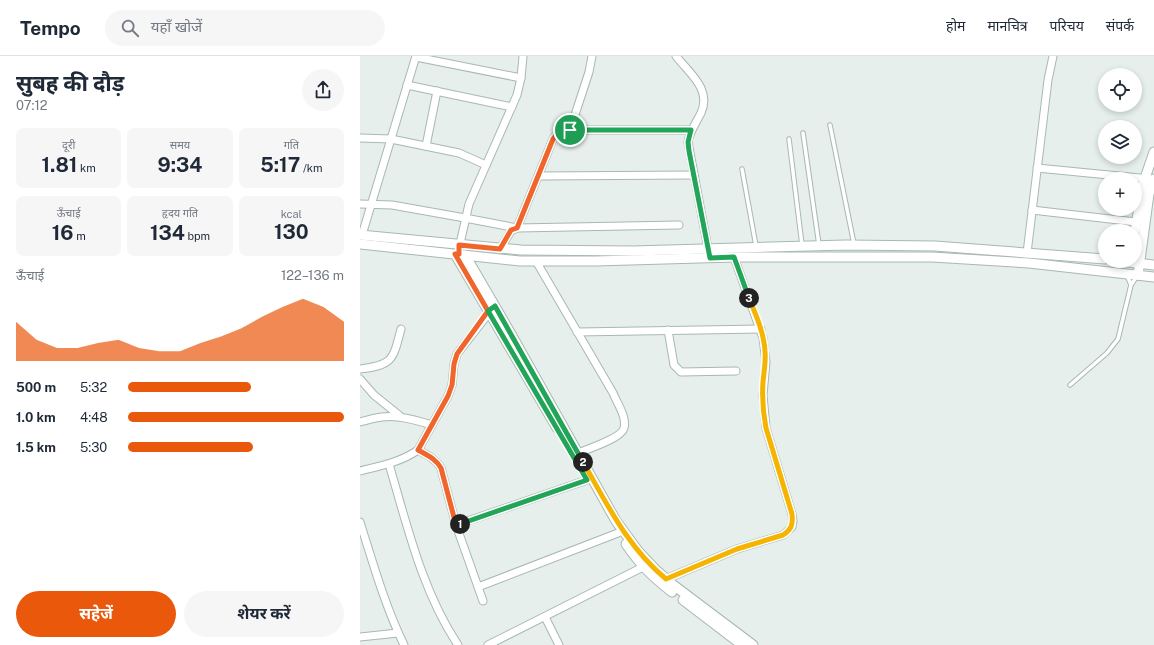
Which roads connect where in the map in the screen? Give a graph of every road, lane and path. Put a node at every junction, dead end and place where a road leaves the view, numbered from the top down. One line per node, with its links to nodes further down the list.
1 (523, 56): 6 (street)
2 (592, 56): 11 (street)
3 (676, 56): 12 (street)
4 (1053, 56): 20 (street)
5 (416, 57): 6 (street); 7 (street)
6 (521, 78): 9 (street)
7 (407, 85): 8 (street); 15 (street)
8 (436, 91): 9 (street); 17 (street)
9 (512, 107): 19 (street)
10 (830, 125): 35 (lane)
11 (570, 130): 12 (street); 23 (street)
12 (691, 130): 22 (street)
13 (803, 133): 37 (lane)
14 (360, 138): 15 (street)
15 (391, 139): 17 (street); 26 (street)
16 (789, 139): 36 (lane)
17 (426, 146): 19 (street)
18 (1154, 152): 24 (street)
19 (486, 164): 28 (street)
20 (1037, 168): 24 (street); 27 (street)
21 (742, 169): 38 (lane)
22 (694, 175): 23 (street); 42 (street)
23 (538, 176): 32 (street)
24 (1150, 182): 30 (street); 39 (street)
25 (360, 204): 26 (street)
26 (371, 204): 28 (street); 33 (street)
27 (1032, 210): 29 (street); 41 (street)
28 (465, 218): 32 (street); 34 (street)
29 (1123, 224)
30 (1137, 224)
31 (679, 225): 32 (street)
32 (517, 228): 40 (street)
33 (361, 238): 34 (street); 43 (street)
34 (459, 245): 40 (street); 43 (street)
35 (854, 245): 37 (street); 41 (street)
36 (802, 246): 37 (street); 38 (street)
37 (819, 246)
38 (756, 247): 42 (street)
39 (1142, 248)
40 (500, 249): 42 (street)
41 (1027, 252): 45 (street)
42 (709, 253): 44 (street); 46 (street)
43 (459, 254): 46 (street); 55 (street)
44 (734, 257): 51 (street); 56 (street)
45 (1098, 259)
46 (536, 261): 59 (street)
47 (1142, 264): 48 (street)
48 (1154, 265)
49 (1128, 268): 51 (street)
50 (1139, 268): 52 (street)
51 (1127, 274): 52 (street); 54 (lane)
52 (1138, 275): 53 (street); 54 (lane)
53 (1154, 277)
54 (1131, 285): 63 (lane)
55 (492, 309): 66 (street); 68 (street); 71 (street)
56 (761, 328): 58 (street); 76 (street)
57 (401, 330): 60 (street)
58 (668, 330): 59 (street); 61 (street)
59 (577, 332): 68 (street)
60 (360, 369)
61 (736, 370)
62 (360, 379): 64 (street)
63 (1070, 385)
64 (400, 417): 65 (street); 66 (street)
65 (360, 422)
66 (432, 425): 67 (street)
67 (418, 450): 69 (street); 73 (street)
68 (578, 453): 76 (street)
69 (389, 464): 70 (street); 83 (street)
70 (360, 471)
71 (587, 480): 73 (street); 74 (street)
72 (360, 522): 80 (street)
73 (456, 525): 77 (street)
74 (618, 533): 75 (street); 77 (street)
75 (643, 567): 79 (street); 86 (street)
76 (666, 579): 87 (street)
77 (478, 587): 78 (street)
78 (483, 601)
79 (544, 617): 84 (street); 85 (street)
80 (398, 633): 81 (street); 82 (street)
81 (360, 637)
82 (404, 645)
83 (458, 645)
84 (488, 645)
85 (559, 645)
86 (742, 645)
87 (754, 645)

